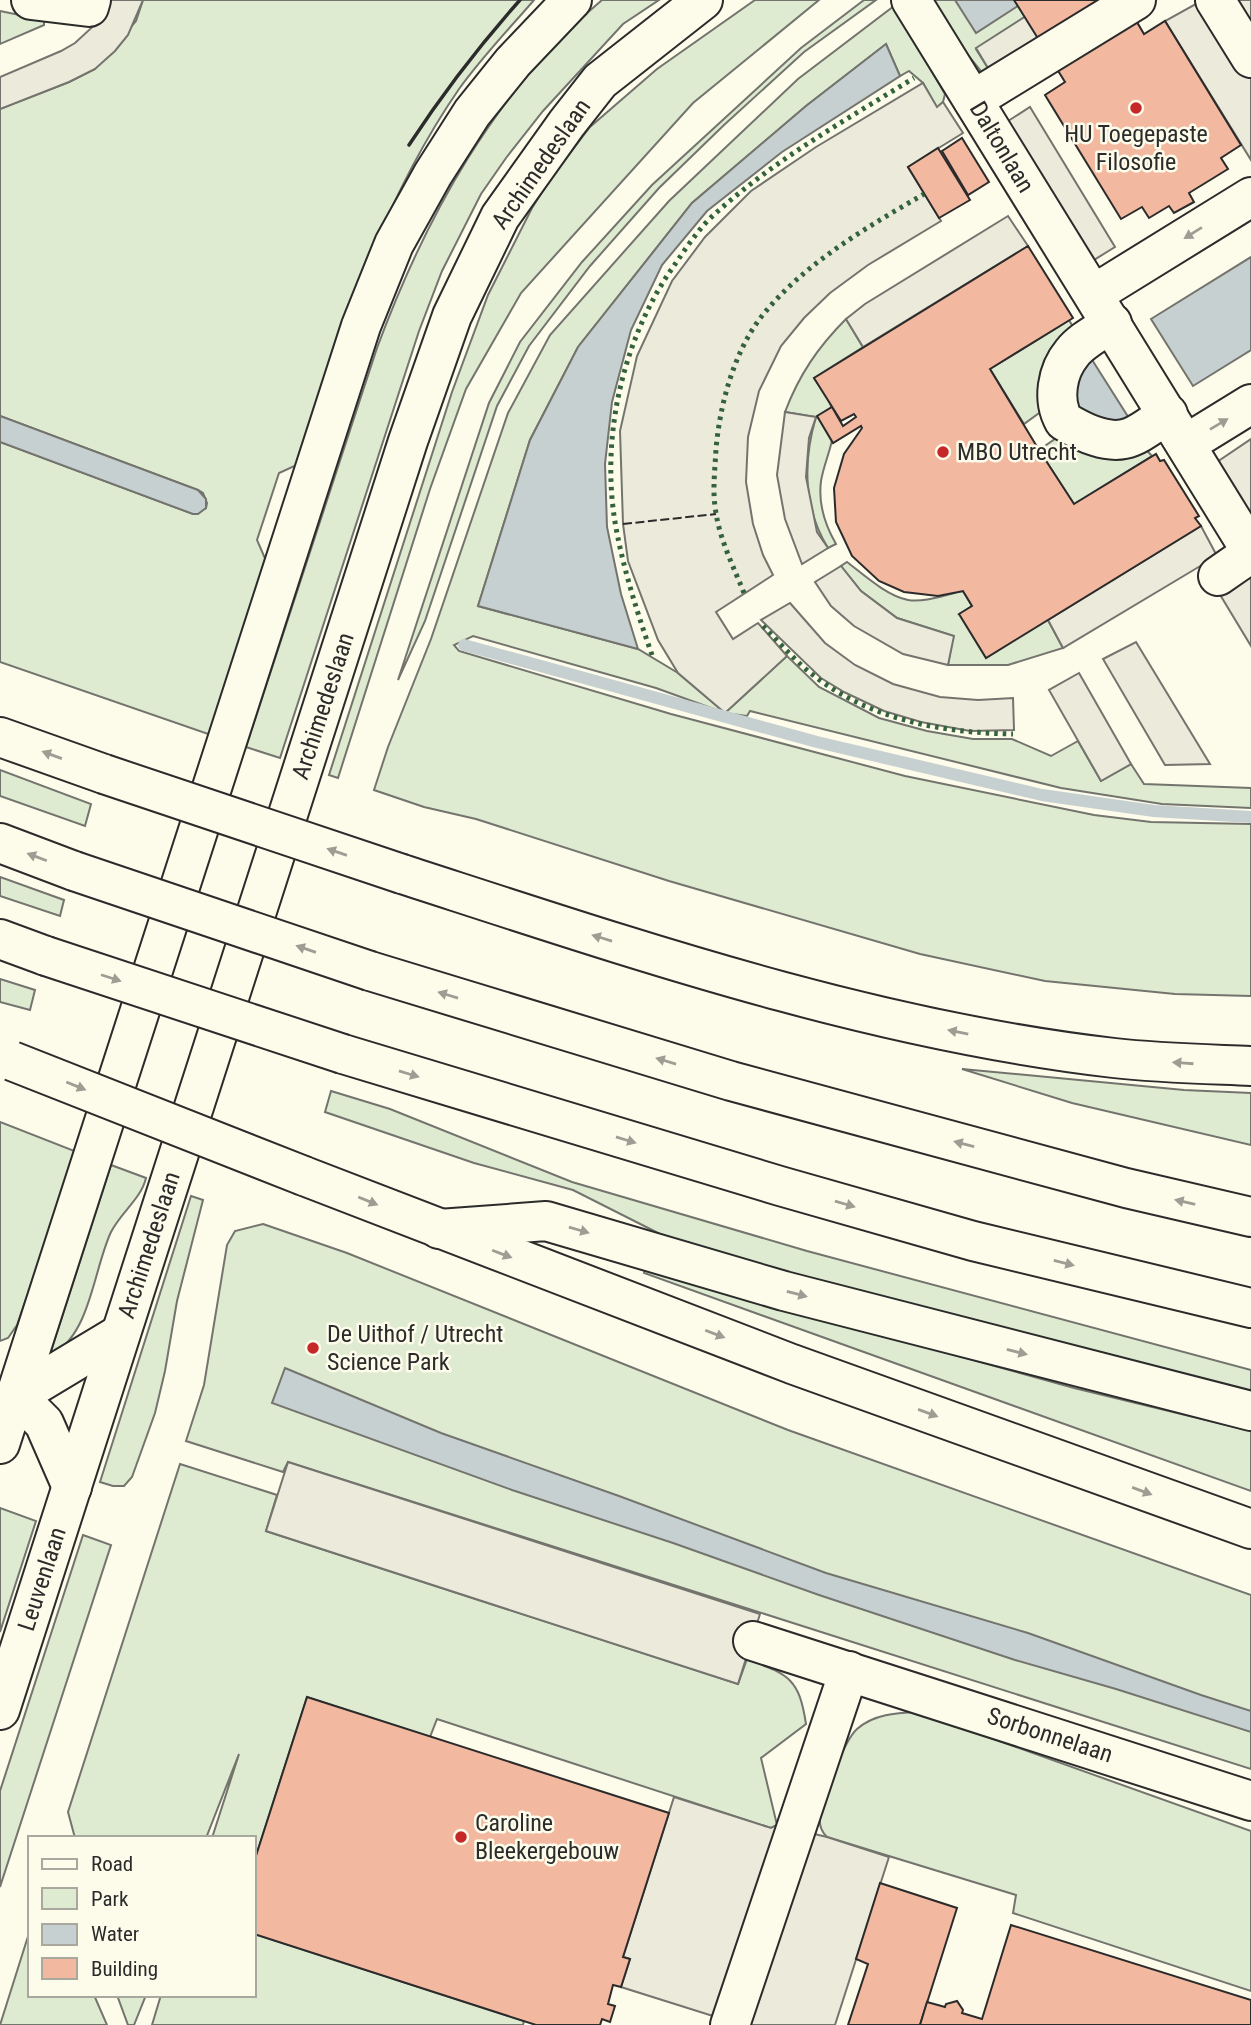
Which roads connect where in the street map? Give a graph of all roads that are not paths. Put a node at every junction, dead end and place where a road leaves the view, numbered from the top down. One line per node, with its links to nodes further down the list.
1 (32, 0): 2 (main road)
2 (91, 0)
3 (572, 0): 25 (main road)
4 (703, 0): 24 (main road, Archimedeslaan)
5 (911, 0): 9 (main road, Daltonlaan)
6 (1136, 0): 9 (main road)
7 (1214, 0): 8 (main road)
8 (1251, 58)
9 (973, 100): 11 (main road, Daltonlaan)
10 (1251, 197): 11 (main road, one-way to 11)
11 (1103, 309): 13 (main road, Daltonlaan); 13 (main road)
12 (1251, 404): 13 (main road, one-way to 12)
13 (1177, 429): 14 (main road, Daltonlaan)
14 (1251, 552): 15 (main road)
15 (1218, 576)
16 (0, 737): 20 (main road, one-way to 16, bridge)
17 (0, 843): 21 (main road, one-way to 17, bridge)
18 (0, 939): 23 (main road, one-way to 23, bridge)
19 (6, 1058): 22 (main road, one-way to 22, bridge)
20 (1251, 1066)
21 (1251, 1217)
22 (439, 1229): 26 (main road, one-way to 26); 29 (main road, one-way to 29)
23 (1251, 1308)
24 (120, 1334): 25 (main road); 28 (main road, Archimedeslaan)
25 (8, 1394): 27 (main road); 28 (main road)
26 (1251, 1411)
27 (0, 1444)
28 (72, 1487): 32 (main road, Leuvenlaan)
29 (1251, 1530)
30 (753, 1641): 31 (main road, Sorbonnelaan)
31 (849, 1671): 33 (main road, Sorbonnelaan); 34 (main road)
32 (0, 1710)
33 (1251, 1801)
34 (730, 2025)

